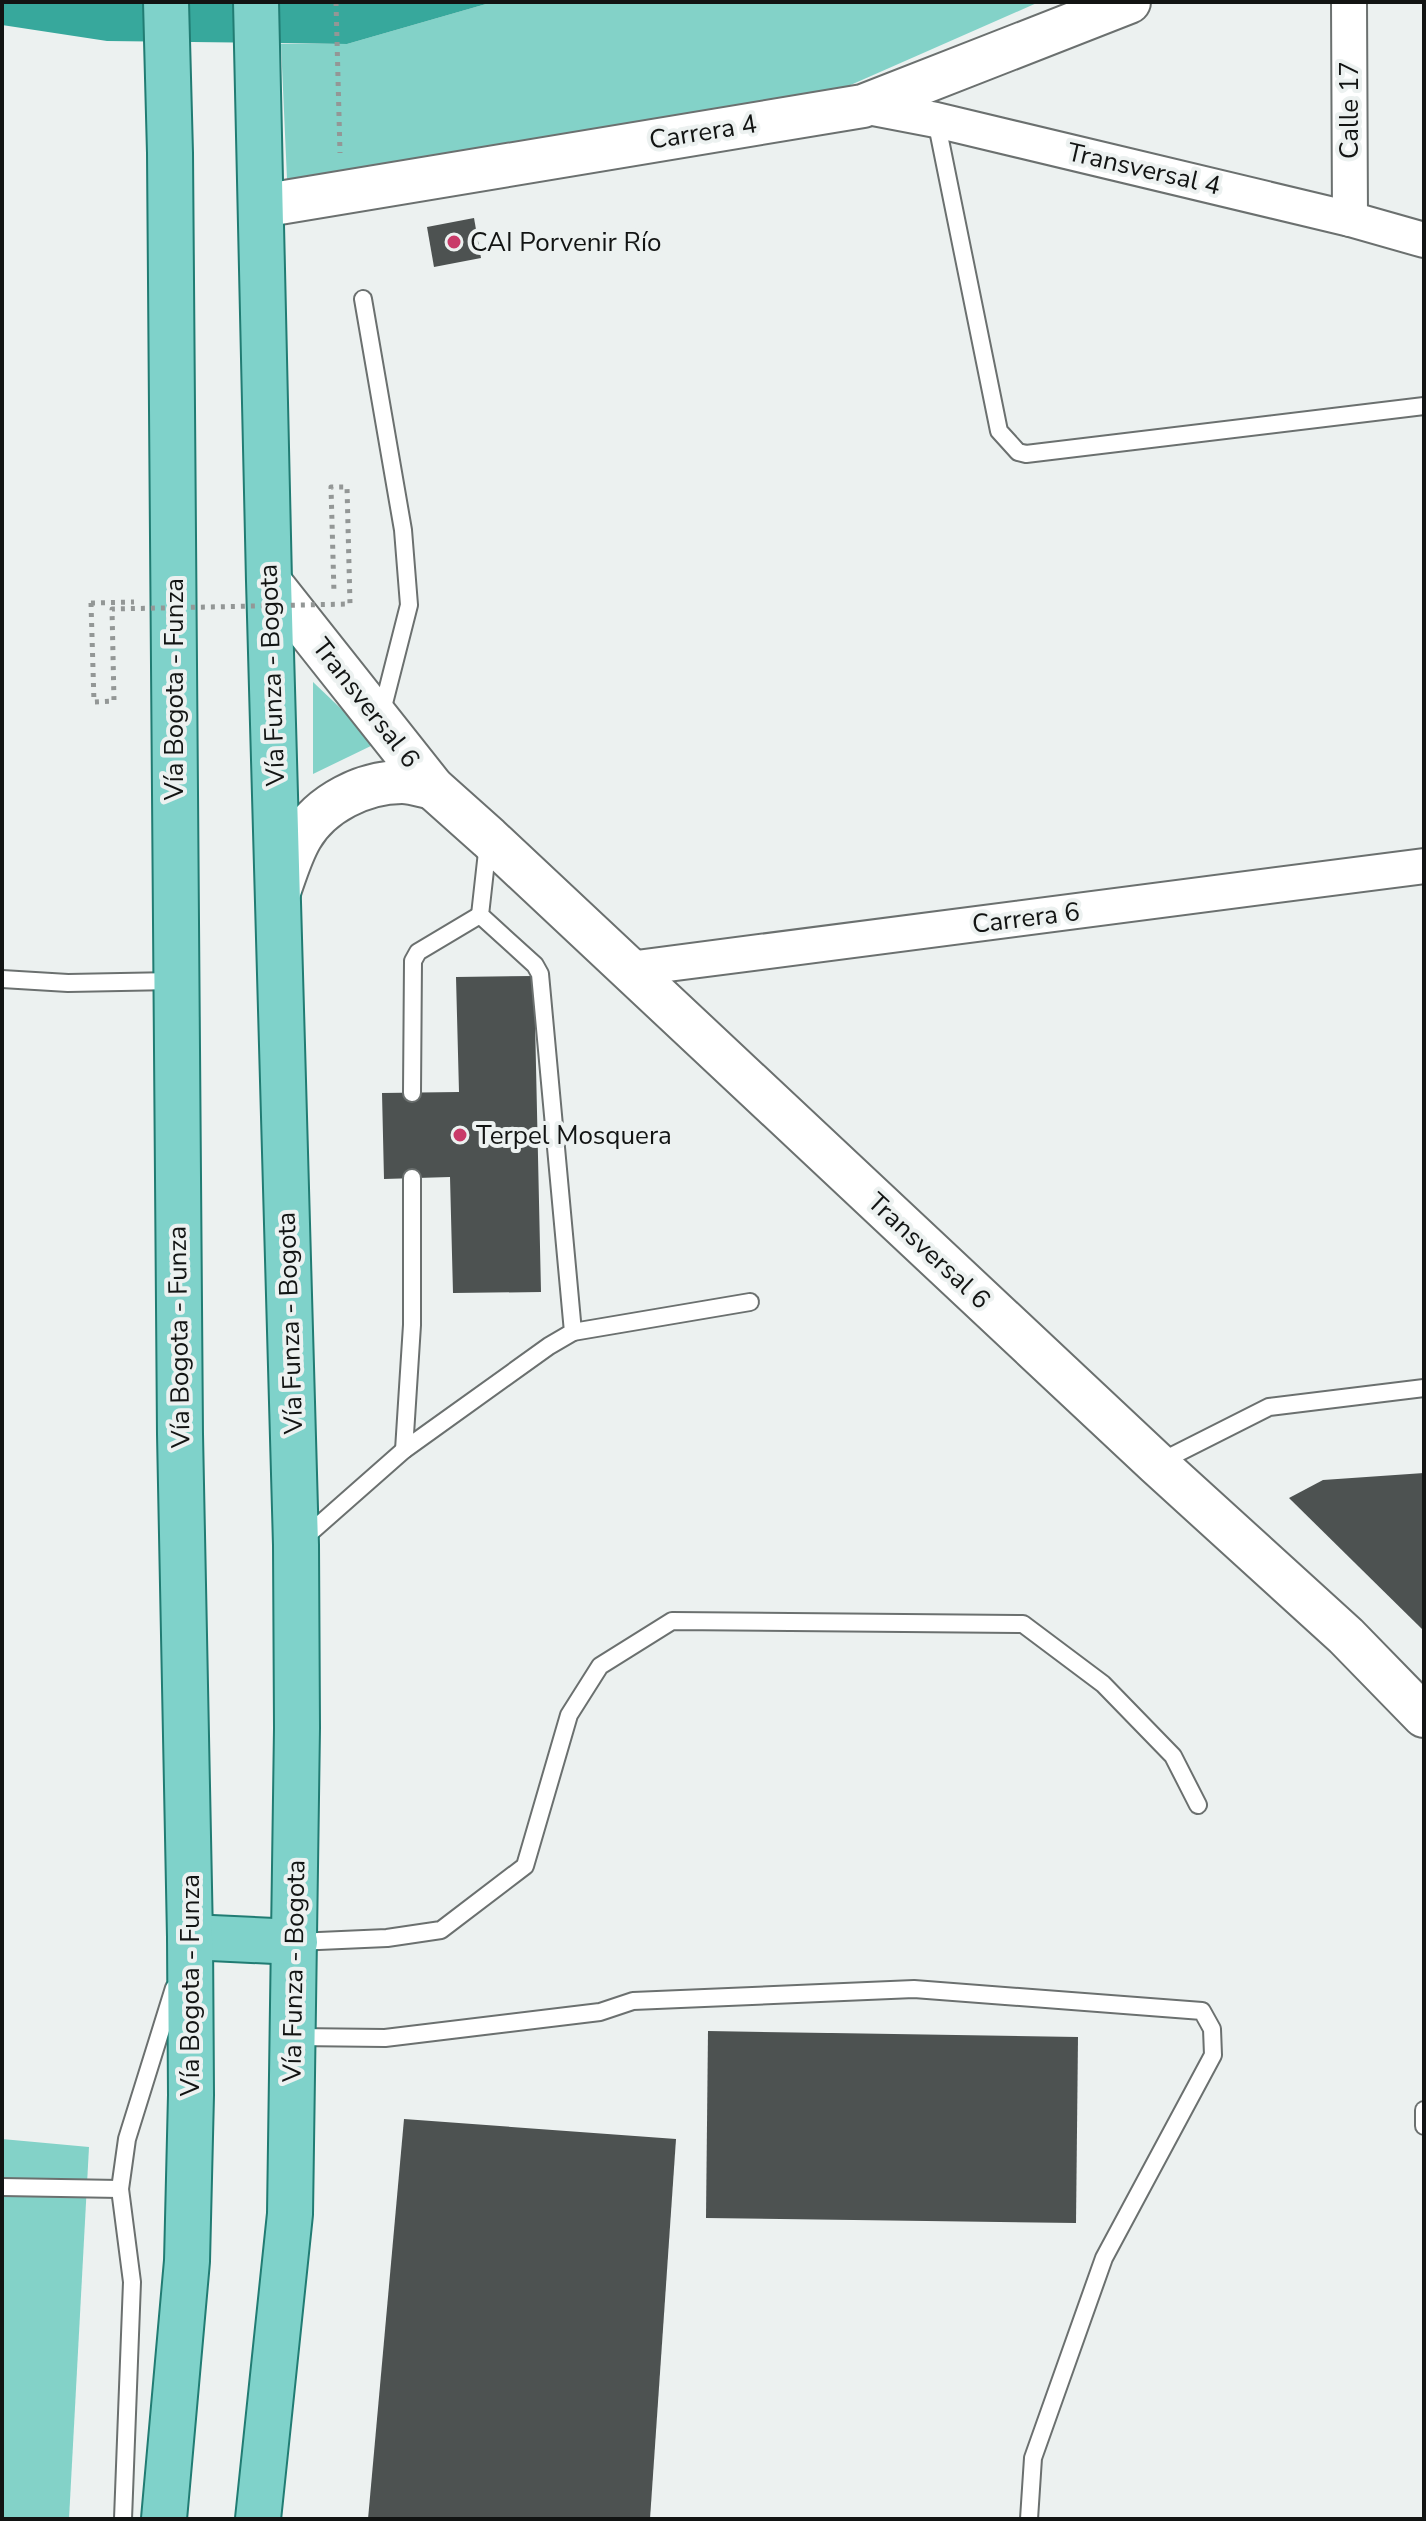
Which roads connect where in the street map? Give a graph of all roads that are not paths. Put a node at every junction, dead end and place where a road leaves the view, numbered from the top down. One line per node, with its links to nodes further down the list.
1 (166, 2): 21 (main road, Vía Bogota - Funza)
2 (256, 2): 7 (main road, Vía Funza - Bogota)
3 (1129, 2): 5 (street, Carrera 4)
4 (1349, 2): 8 (street, Calle 17)
5 (863, 106): 6 (street, Transversal 4); 7 (street, Carrera 4)
6 (936, 120): 8 (street, Transversal 4); 11 (lane)
7 (261, 206): 12 (main road, Vía Funza - Bogota)
8 (1350, 219): 9 (street, Transversal 4)
9 (1424, 240)
10 (363, 299): 13 (lane)
11 (1424, 406)
12 (269, 581): 13 (street, Transversal 6); 17 (main road, Vía Funza - Bogota)
13 (380, 721): 14 (street, Transversal 6)
14 (433, 788): 15 (street, Transversal 6); 17 (street, Transversal 6)
15 (489, 838): 18 (lane); 19 (street, Transversal 6)
16 (1424, 866): 19 (street, Carrera 6)
17 (278, 895): 29 (main road, Vía Funza - Bogota)
18 (480, 915): 22 (lane); 25 (lane)
19 (629, 969): 28 (street, Transversal 6)
20 (2, 979): 21 (lane)
21 (176, 981): 32 (main road, Vía Bogota - Funza)
22 (412, 1093)
23 (412, 1178): 27 (lane)
24 (750, 1302): 25 (lane)
25 (573, 1332): 27 (lane)
26 (1424, 1388): 28 (lane)
27 (404, 1450): 29 (lane)
28 (1157, 1464): 30 (street, Transversal 6)
29 (296, 1545): 33 (main road, Vía Funza - Bogota)
30 (1424, 1716)
31 (1198, 1805): 33 (lane)
32 (190, 1937): 33 (main road); 38 (lane); 40 (main road, Vía Bogota - Funza)
33 (295, 1942): 34 (main road, Vía Funza - Bogota)
34 (293, 2037): 41 (main road, Vía Funza - Bogota); 42 (lane)
35 (1424, 2110): 36 (lane)
36 (1424, 2126)
37 (2, 2187): 38 (lane)
38 (120, 2189): 39 (lane)
39 (123, 2519)
40 (164, 2519)
41 (258, 2519)
42 (1029, 2519)

